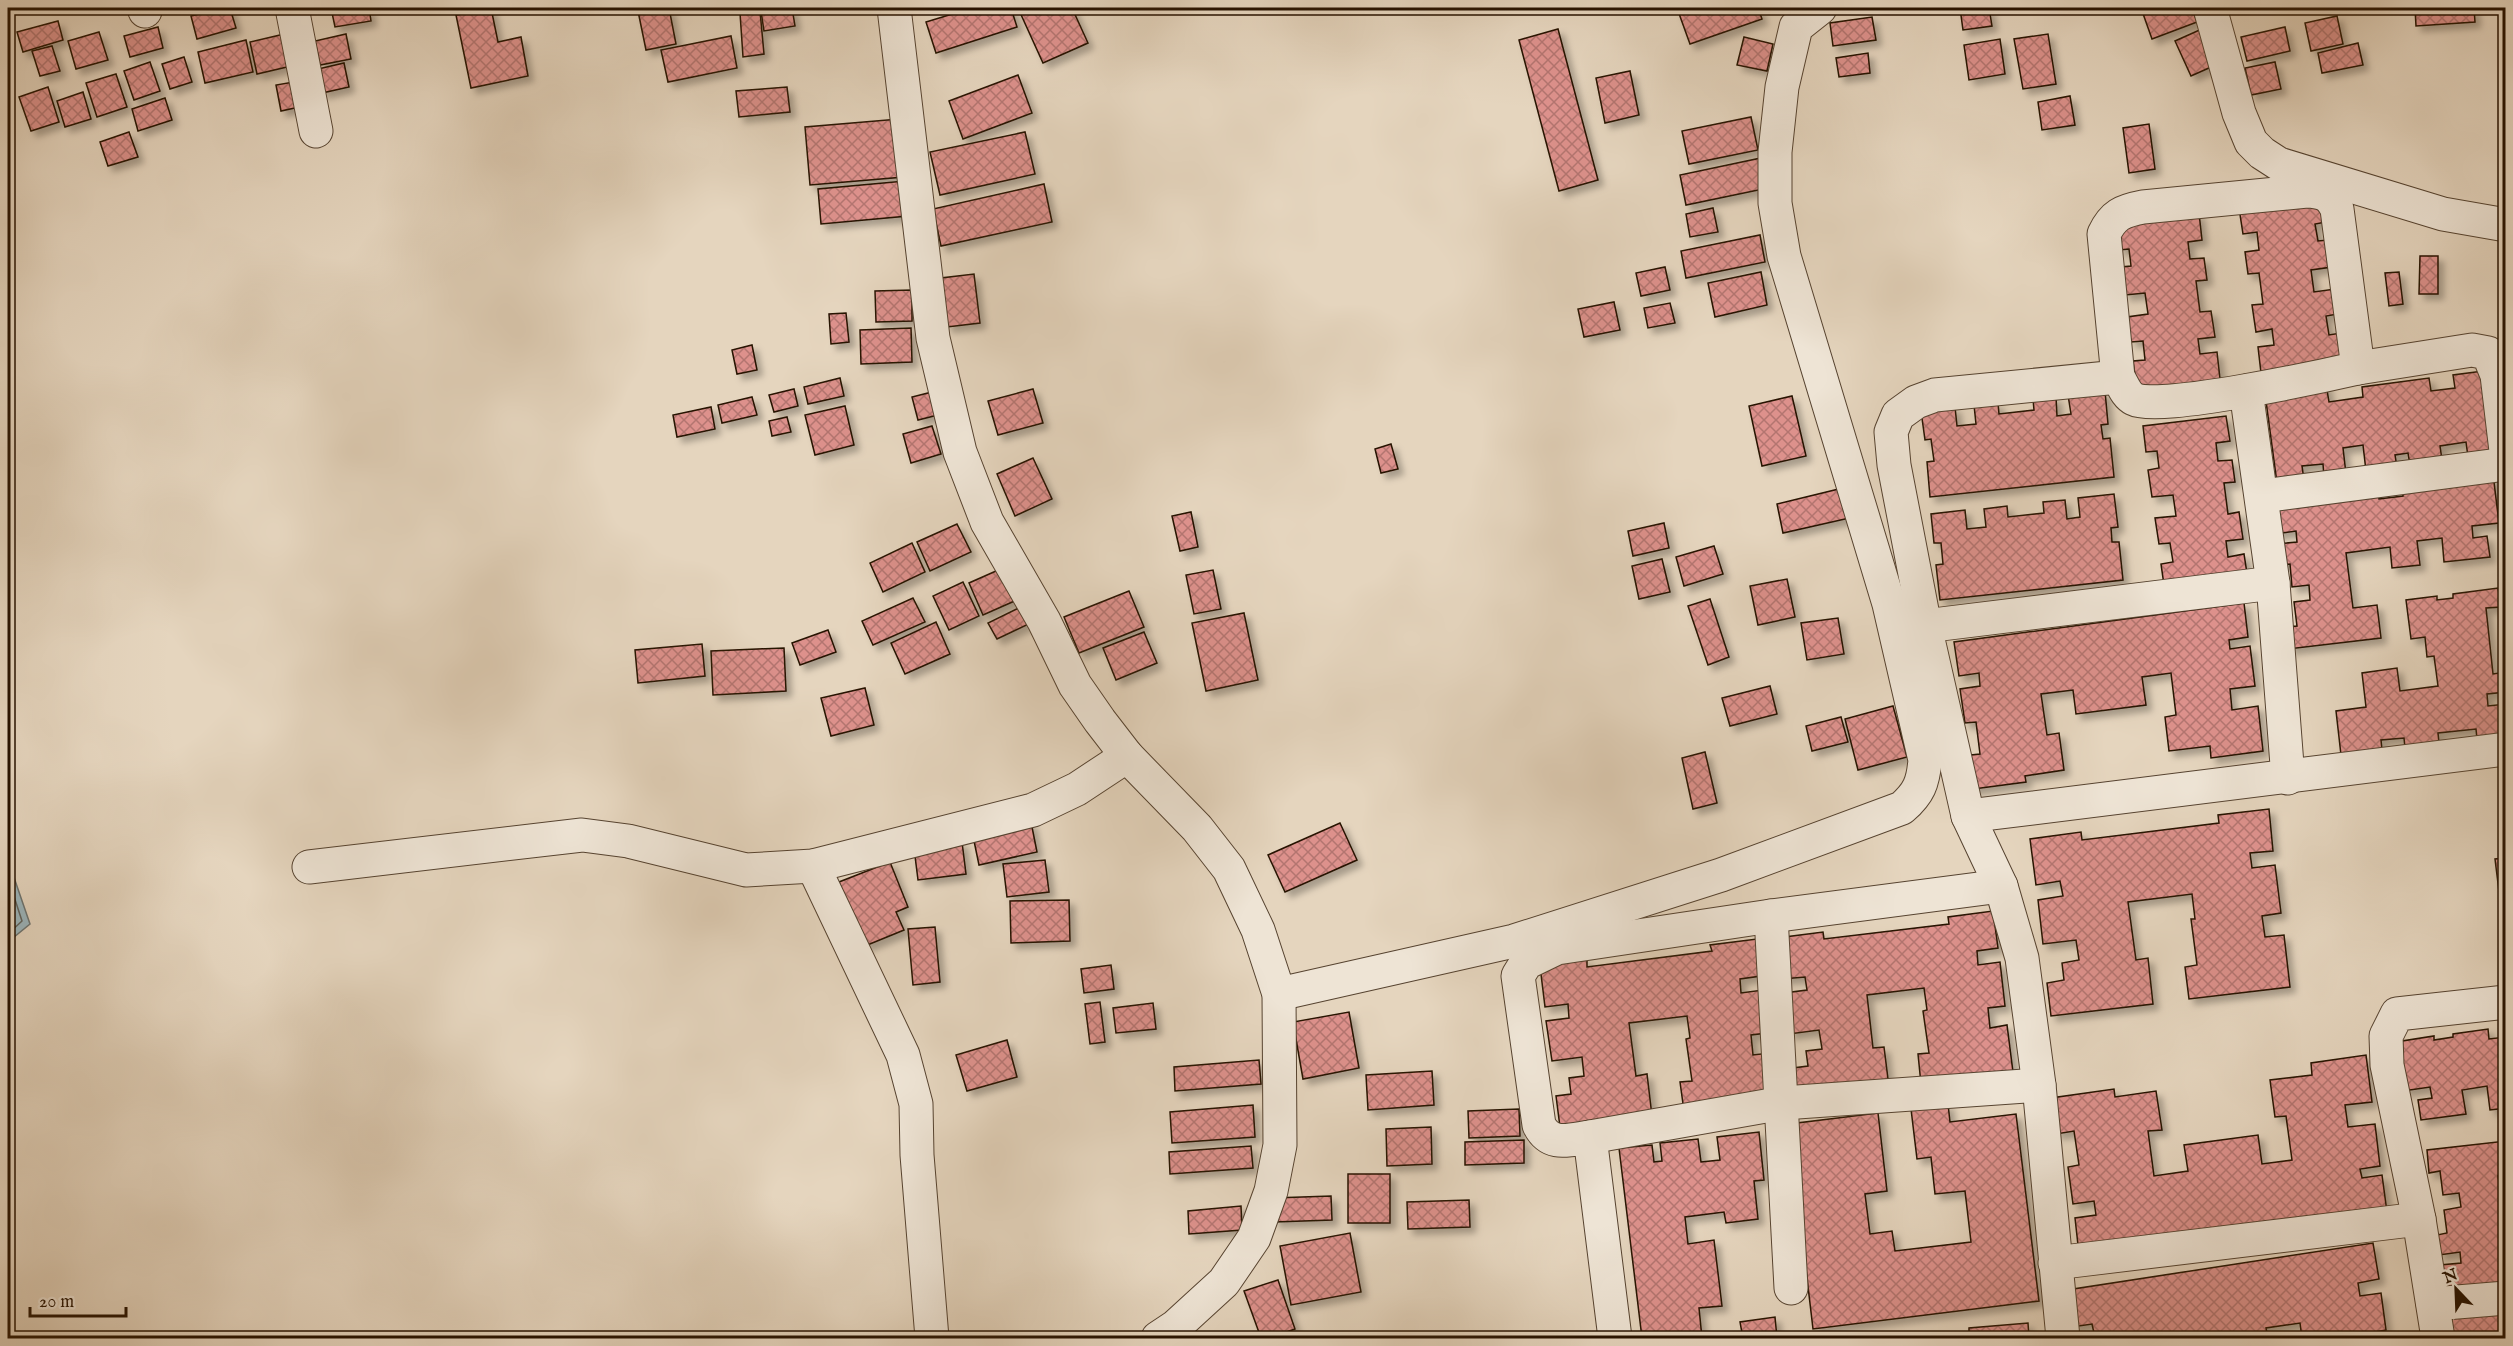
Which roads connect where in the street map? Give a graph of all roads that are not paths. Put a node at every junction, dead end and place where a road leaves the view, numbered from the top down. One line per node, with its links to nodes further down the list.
1 (292, 8): 5 (street)
2 (894, 8): 16 (street)
3 (2210, 8): 6 (street)
4 (1800, 14): 23 (street)
5 (316, 131)
6 (2505, 225)
7 (2358, 368): 8 (street); 9 (street); 10 (street)
8 (2118, 377): 9 (street); 14 (street)
9 (2246, 391): 12 (street)
10 (2505, 451)
11 (2505, 464): 12 (street)
12 (2263, 496): 13 (street)
13 (2273, 584): 14 (street); 17 (street)
14 (1925, 626): 18 (street)
15 (2505, 749): 17 (street)
16 (1127, 756): 19 (street); 23 (street)
17 (2288, 778): 18 (street)
18 (1968, 816): 21 (street)
19 (813, 866): 20 (street); 33 (street)
20 (309, 867)
21 (2001, 886): 22 (street); 25 (street)
22 (1771, 916): 26 (street); 27 (street)
23 (1279, 994): 34 (street)
24 (2505, 1002): 28 (street)
25 (2039, 1085): 26 (street); 29 (street)
26 (1782, 1103): 27 (street); 30 (street)
27 (1590, 1137): 35 (street)
28 (2419, 1220): 29 (street); 32 (street)
29 (2055, 1263): 36 (street)
30 (1791, 1288)
31 (2505, 1298): 32 (street)
32 (2433, 1305): 37 (street)
33 (932, 1338)
34 (1158, 1338)
35 (1615, 1338)
36 (2063, 1338)
37 (2438, 1338)

